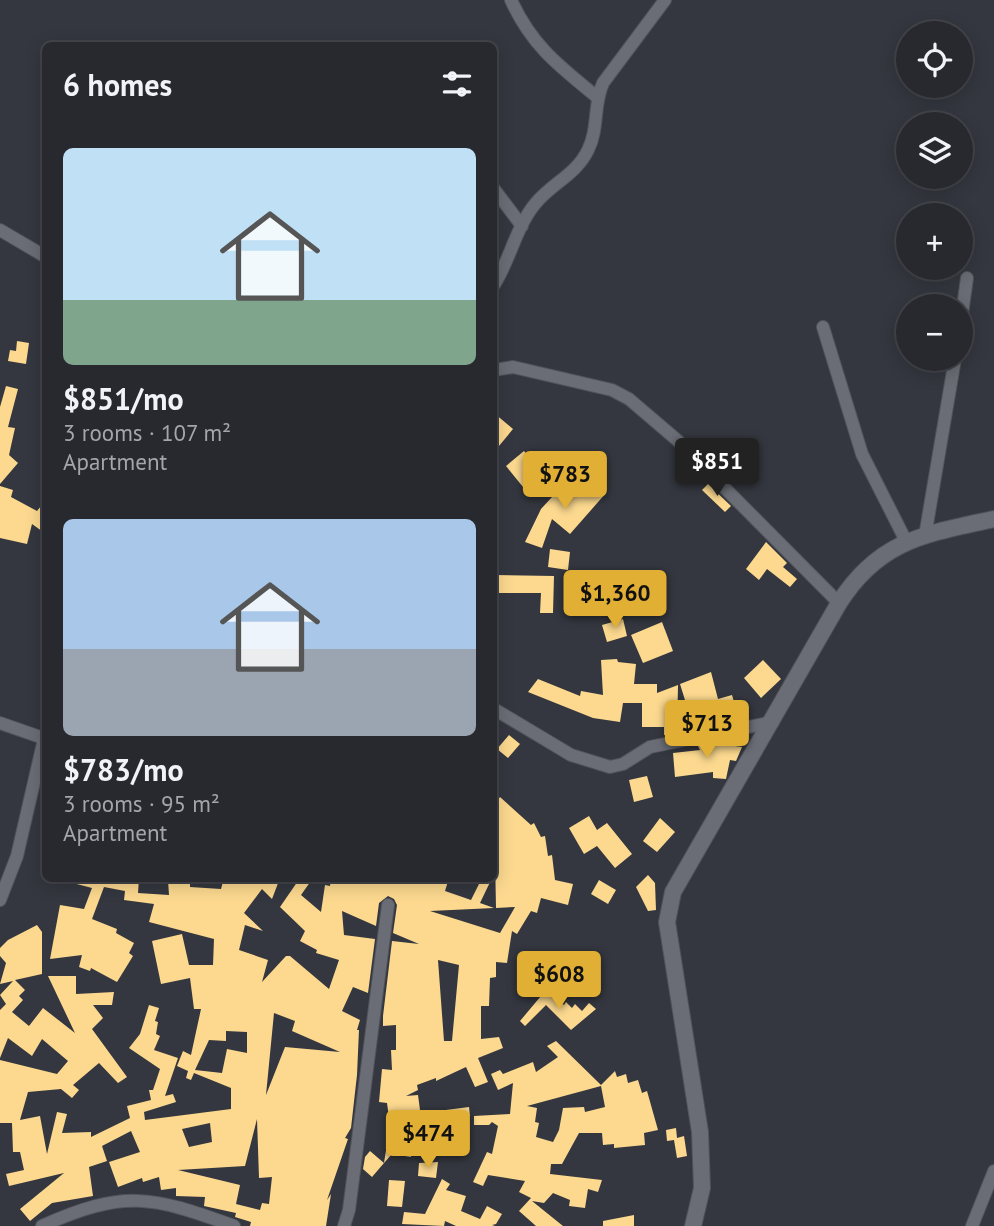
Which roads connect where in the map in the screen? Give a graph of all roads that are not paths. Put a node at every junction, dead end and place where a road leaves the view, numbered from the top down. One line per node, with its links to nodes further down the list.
1 (511, 0): 3 (street)
2 (664, 0): 3 (street)
3 (597, 97): 5 (street)
4 (497, 193): 5 (street)
5 (522, 226): 8 (street)
6 (0, 230): 7 (street)
7 (42, 255)
8 (497, 279)
9 (823, 327): 14 (street)
10 (497, 370): 15 (street)
11 (953, 371): 13 (street)
12 (994, 519): 13 (street)
13 (925, 536): 14 (street)
14 (907, 543): 15 (street)
15 (839, 603): 17 (street)
16 (497, 711): 17 (street)
17 (773, 722): 27 (street)
18 (0, 723): 19 (street)
19 (42, 738)
20 (42, 751): 21 (street)
21 (0, 900)
22 (388, 905): 26 (street)
23 (994, 1171): 28 (street)
24 (43, 1226): 25 (street)
25 (234, 1226)
26 (344, 1226)
27 (693, 1226)
28 (972, 1226)

